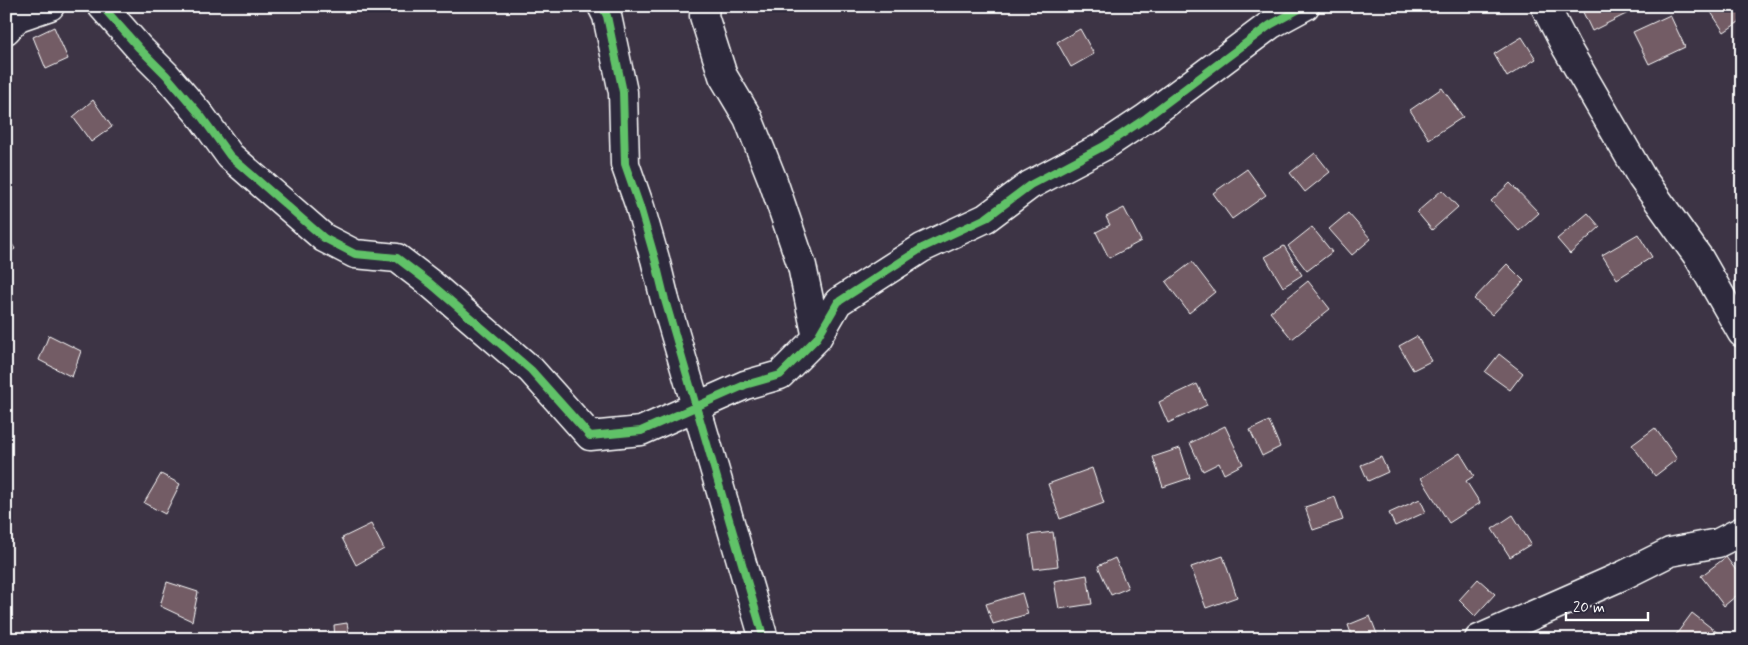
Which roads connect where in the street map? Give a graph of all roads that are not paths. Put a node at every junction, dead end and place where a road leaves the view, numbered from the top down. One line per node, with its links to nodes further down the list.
1 (50, 6): 7 (street)
2 (102, 6): 10 (street)
3 (602, 6): 10 (street)
4 (705, 6): 9 (street)
5 (1305, 6): 9 (street)
6 (1545, 6): 8 (street)
7 (6, 30)
8 (1742, 333)
9 (817, 338): 10 (street)
10 (696, 406): 12 (street)
11 (1742, 531): 13 (street)
12 (764, 639)
13 (1479, 639)

